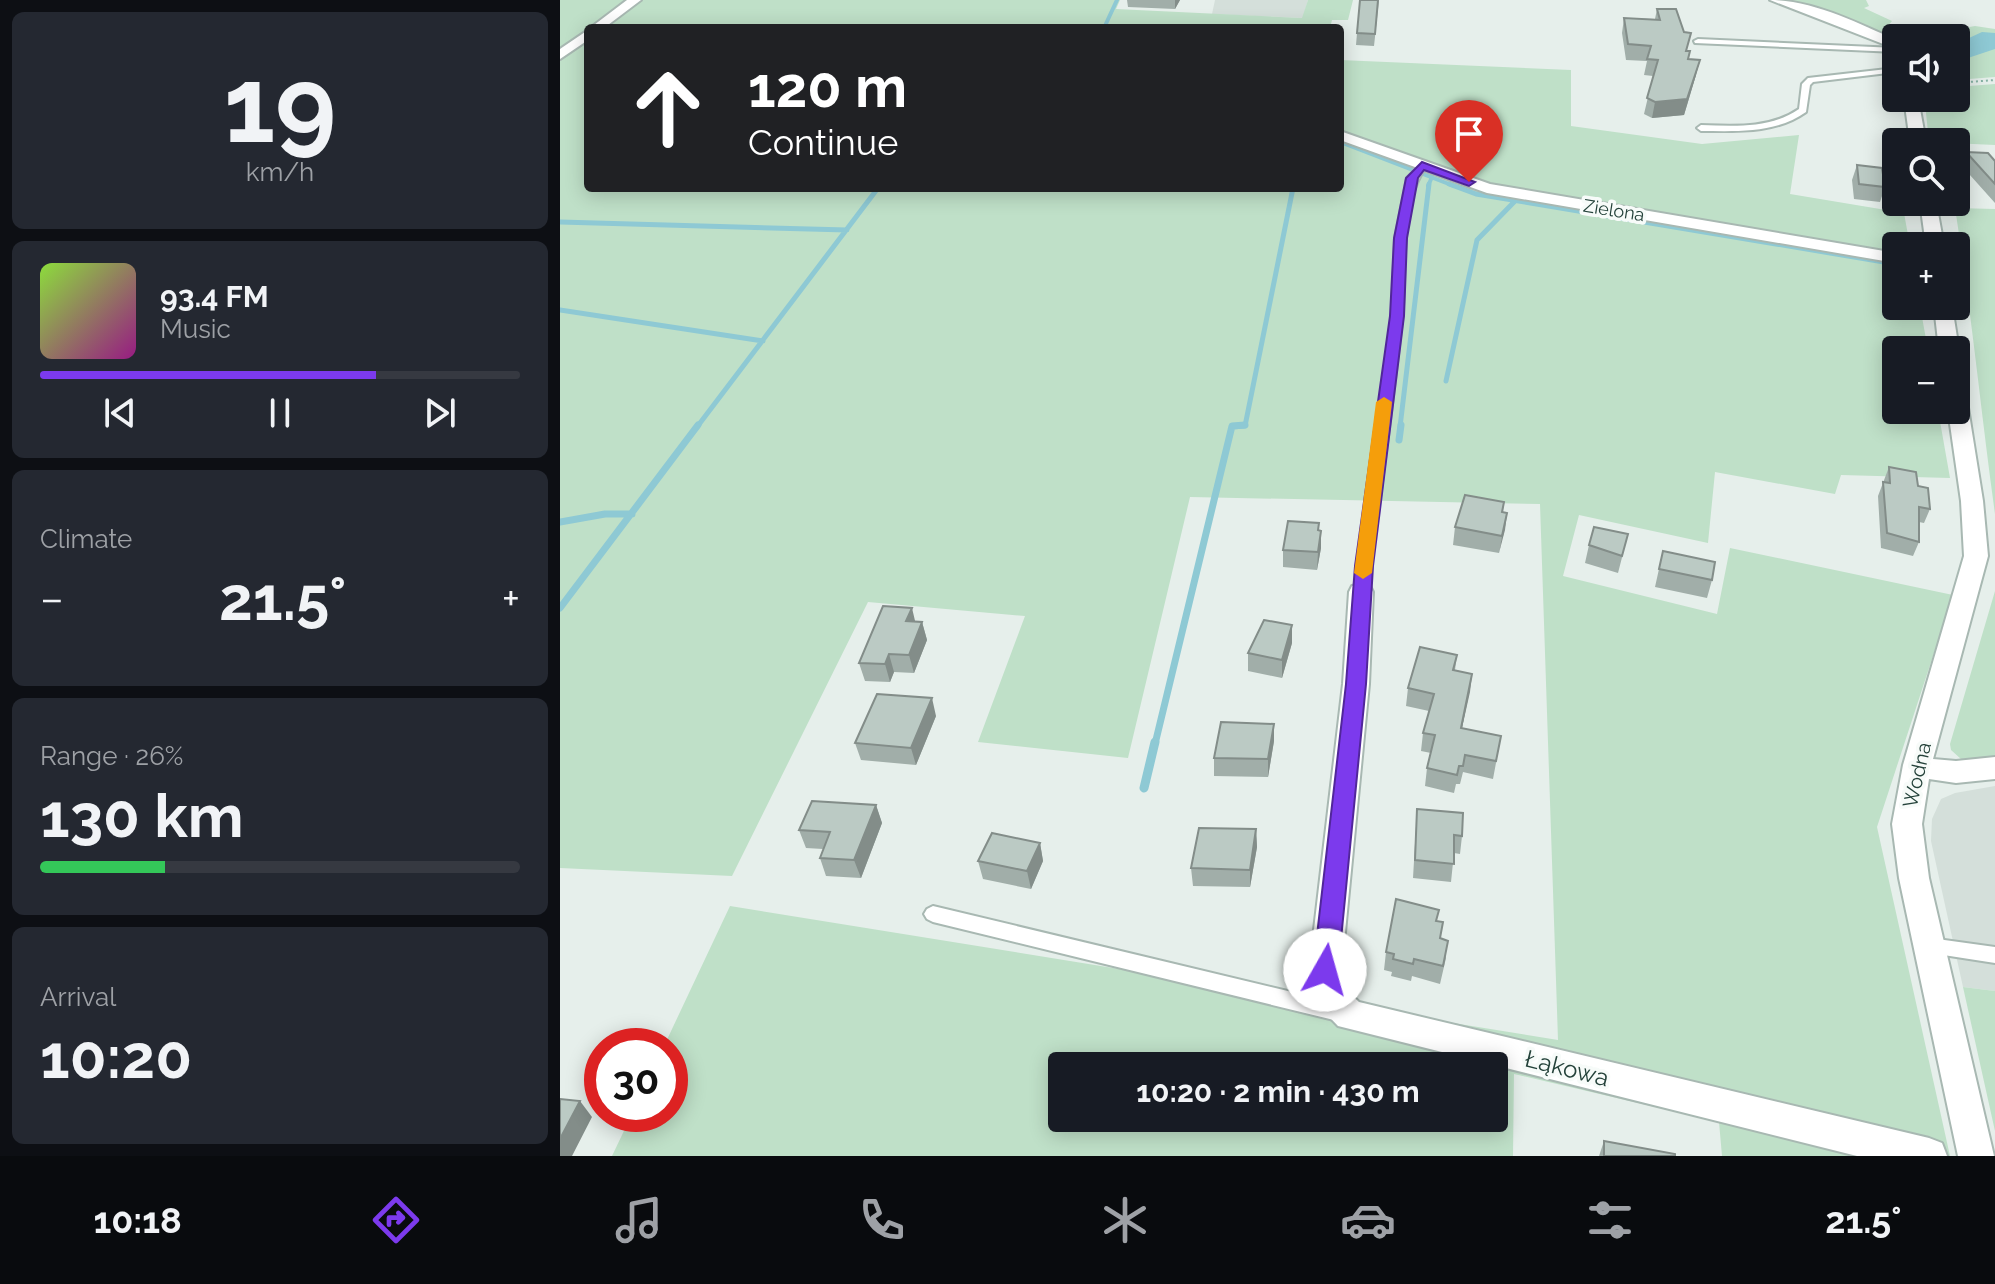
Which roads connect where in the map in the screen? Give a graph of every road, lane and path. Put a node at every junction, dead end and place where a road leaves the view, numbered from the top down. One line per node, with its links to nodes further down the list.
1 (635, 0): 3 (street)
2 (1776, 0): 5 (street)
3 (602, 24)
4 (584, 37): 9 (street)
5 (1882, 40)
6 (1698, 41): 7 (lane)
7 (1882, 47)
8 (584, 51): 9 (street)
9 (563, 52)
10 (1882, 72): 13 (lane)
11 (1995, 80): 12 (path)
12 (1970, 82)
13 (1701, 128)
14 (1344, 137): 15 (street, Zielona)
15 (1422, 166): 16 (street, Zielona); 18 (lane)
16 (1882, 256)
17 (1960, 424): 19 (street, Wodna)
18 (1361, 592): 24 (street)
19 (1917, 765): 20 (street); 22 (street, Wodna)
20 (1995, 768)
21 (933, 914): 24 (lane)
22 (1929, 946): 23 (lane); 26 (street, Wodna)
23 (1995, 955)
24 (1350, 1015): 25 (street, Łąkowa)
25 (1929, 1156)
26 (1976, 1156)

